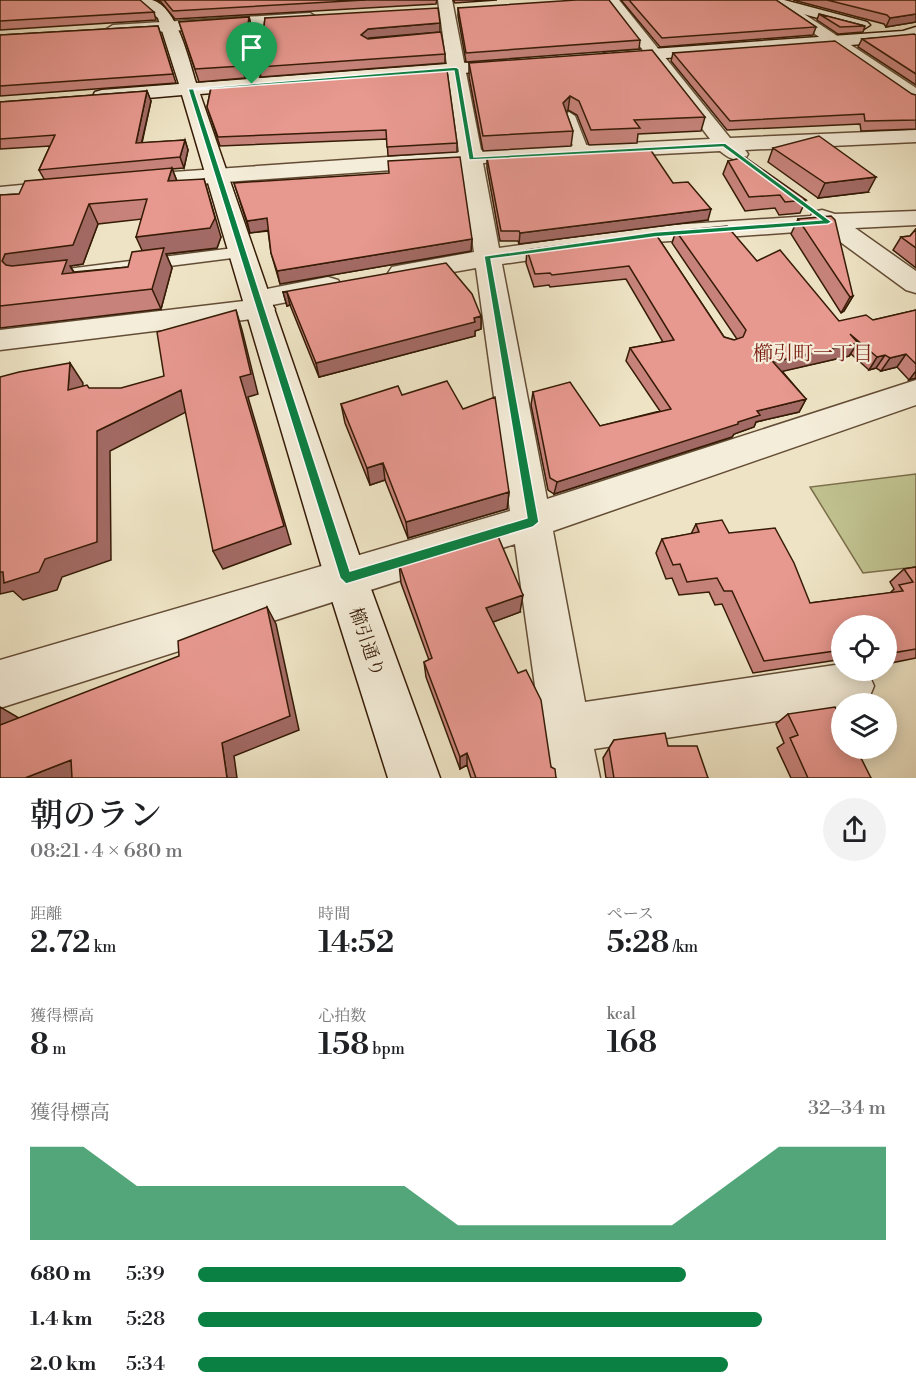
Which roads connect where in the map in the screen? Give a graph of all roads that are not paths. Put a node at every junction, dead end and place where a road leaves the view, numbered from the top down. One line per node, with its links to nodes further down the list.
1 (144, 0): 10 (street, 櫛引通り)
2 (604, 0): 4 (street)
3 (612, 0): 14 (street)
4 (593, 1)
5 (775, 2): 12 (street); 13 (street)
6 (252, 7): 9 (street)
7 (330, 17): 9 (street)
8 (446, 17): 17 (street)
9 (260, 22): 10 (street); 18 (lane)
10 (169, 26): 11 (street); 19 (street, 櫛引通り)
11 (102, 31)
12 (913, 36): 13 (street)
13 (835, 41): 14 (street); 21 (street)
14 (655, 53): 15 (street); 24 (street)
15 (597, 58)
16 (527, 63): 17 (street)
17 (456, 69): 18 (street); 26 (street)
18 (252, 84): 19 (street)
19 (191, 89): 20 (street); 28 (street, 櫛引通り)
20 (83, 97)
21 (916, 97)
22 (569, 116): 25 (lane)
23 (916, 136): 24 (street)
24 (725, 145): 25 (street); 27 (street)
25 (582, 152): 26 (street)
26 (471, 159): 28 (street); 36 (street)
27 (753, 166)
28 (216, 174): 29 (street); 35 (street, 櫛引通り)
29 (114, 183)
30 (80, 187): 31 (street)
31 (0, 194)
32 (800, 201): 34 (street)
33 (916, 218): 34 (street)
34 (828, 222): 36 (street); 40 (street)
35 (242, 252): 37 (lane); 41 (street, 櫛引通り)
36 (487, 258): 38 (street); 44 (street)
37 (48, 276)
38 (383, 276)
39 (349, 282): 41 (street)
40 (916, 284)
41 (259, 304): 42 (street); 45 (street, 櫛引通り)
42 (0, 340)
43 (916, 392): 44 (street)
44 (533, 522): 45 (street); 48 (street)
45 (346, 578): 46 (street); 49 (street, 櫛引通り)
46 (0, 684)
47 (850, 686): 48 (street)
48 (567, 729): 50 (street)
49 (414, 778)
50 (574, 778)

